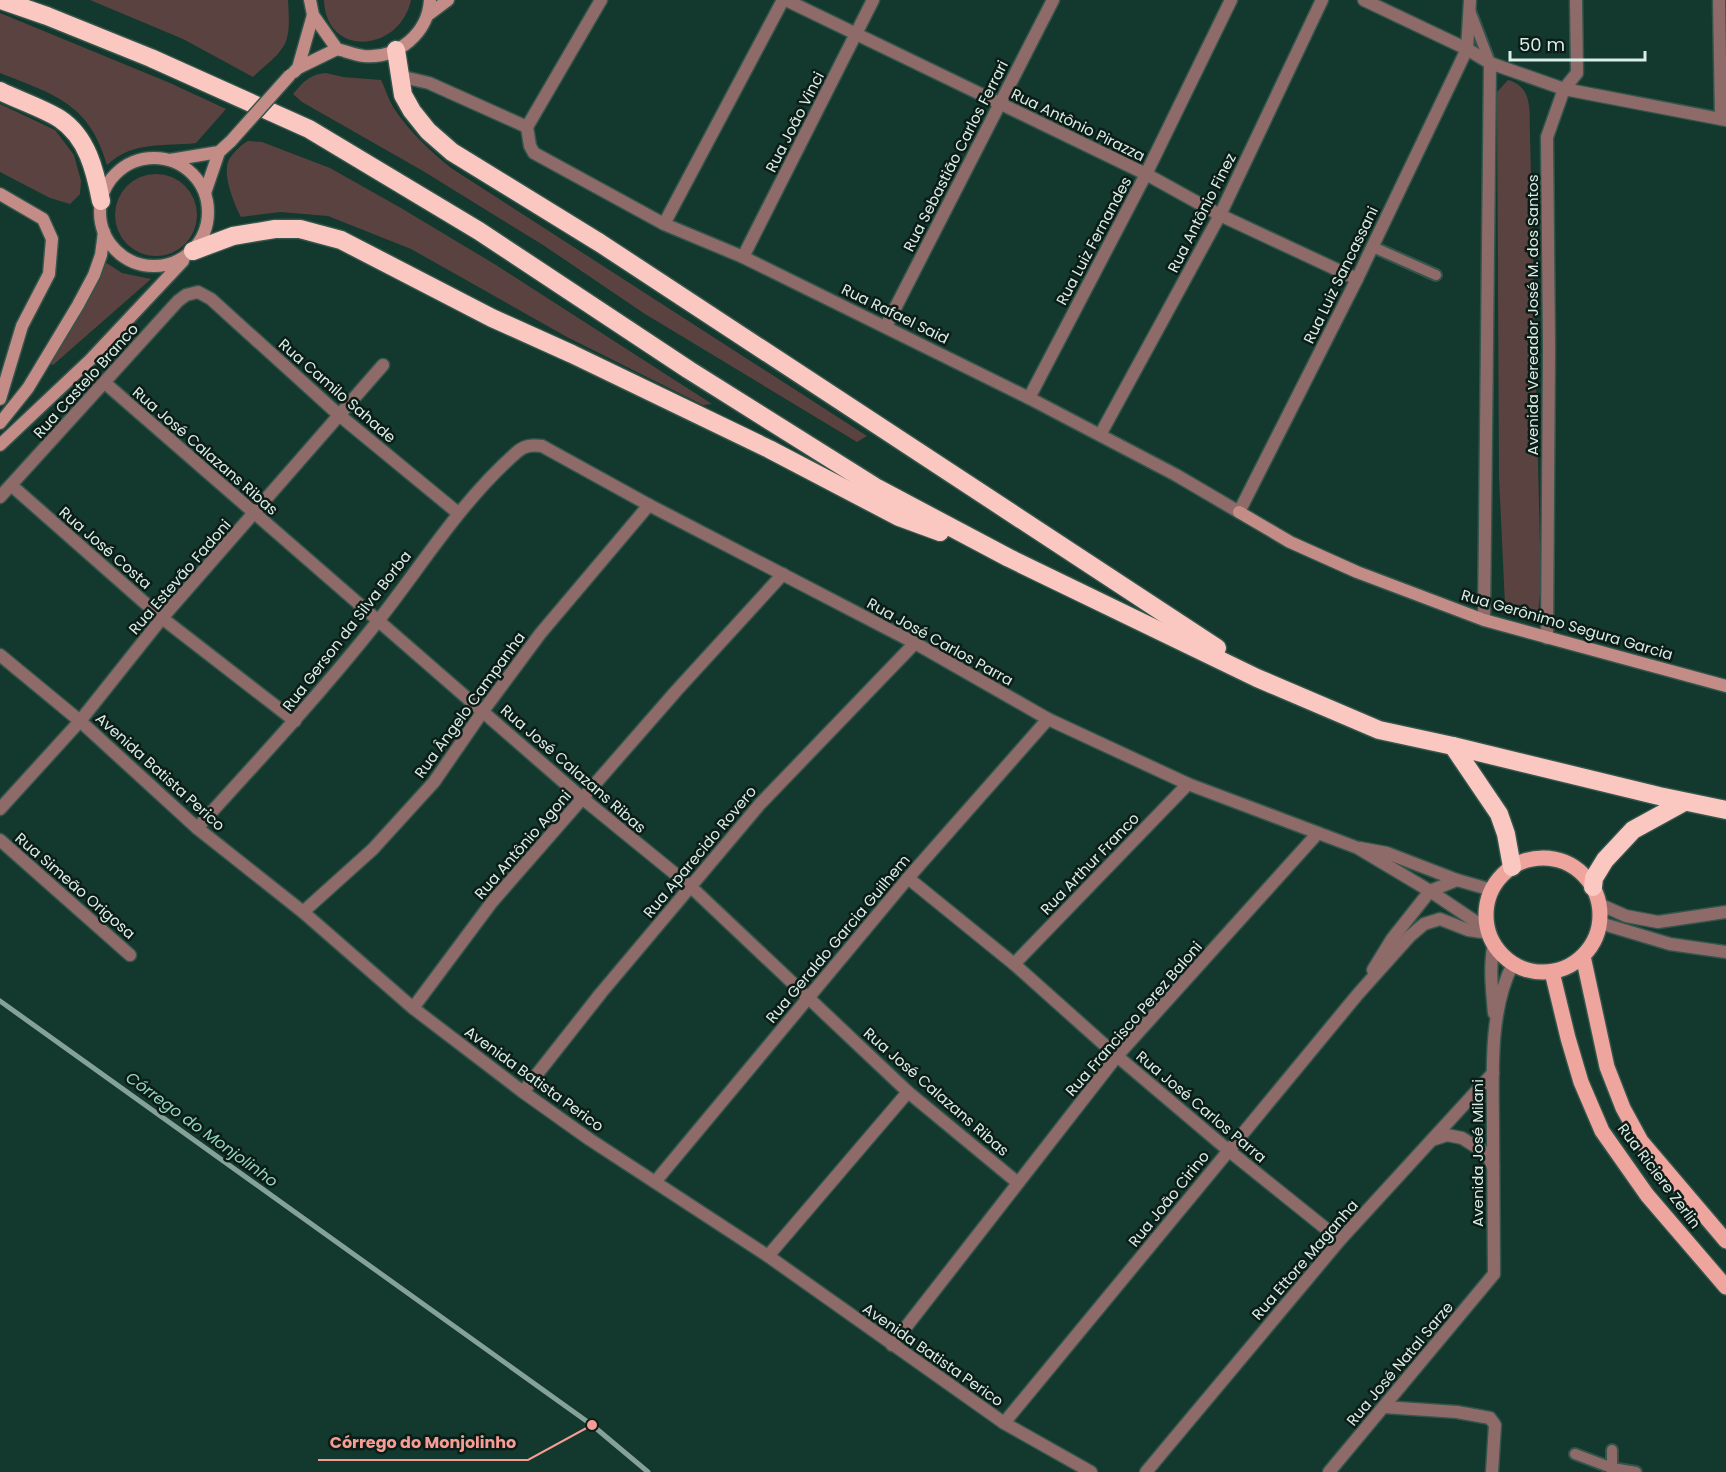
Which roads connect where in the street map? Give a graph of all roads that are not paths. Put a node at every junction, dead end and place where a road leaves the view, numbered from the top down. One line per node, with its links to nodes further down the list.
1 (1, 0): 60 (highway)
2 (310, 0): 15 (main road)
3 (430, 0): 16 (main road)
4 (448, 0): 16 (main road)
5 (601, 0): 28 (street)
6 (784, 0): 17 (street, Rua Antônio Pirazza); 36 (street)
7 (873, 0): 17 (street, Rua João Vinci)
8 (1053, 0): 26 (street, Rua Sebastião Carlos Ferrari)
9 (1231, 0): 31 (street, Rua Luiz Fernandes)
10 (1322, 0): 35 (street, Rua Antônio Finez)
11 (1364, 0): 19 (street)
12 (1576, 0): 24 (street, Avenida Vereador José M. dos Santos)
13 (1719, 0): 27 (street)
14 (1469, 4): 19 (street); 21 (lane)
15 (313, 15): 18 (main road); 22 (main road)
16 (428, 15): 20 (main road)
17 (856, 34): 26 (street, Rua Antônio Pirazza); 40 (street, Rua João Vinci)
18 (336, 49): 20 (main road); 22 (main road)
19 (1467, 49): 21 (street); 38 (street, Rua Luiz Sancassani)
20 (396, 51): 23 (highway)
21 (1490, 63): 24 (street); 63 (street)
22 (294, 71): 29 (main road, bridge)
23 (399, 76): 28 (street); 68 (highway)
24 (1564, 89): 27 (street); 65 (street, Avenida Vereador José M. dos Santos)
25 (0, 92): 34 (highway)
26 (1000, 104): 31 (street, Rua Antônio Pirazza); 44 (street, Rua Sebastião Carlos Ferrari)
27 (1724, 120)
28 (527, 127): 36 (street, Rua Rafael Said)
29 (219, 152): 30 (main road); 32 (main road)
30 (170, 160): 32 (main road); 34 (main road)
31 (1146, 174): 35 (street, Rua Antônio Pirazza); 47 (street, Rua Luiz Fernandes)
32 (205, 193): 39 (main road)
33 (0, 194): 48 (main road)
34 (101, 201): 37 (main road)
35 (1220, 215): 42 (street, Rua Antônio Pirazza); 51 (street, Rua Antônio Finez)
36 (664, 224): 40 (street, Rua Rafael Said)
37 (104, 232): 39 (main road); 50 (main road)
38 (1373, 247): 41 (lane); 42 (street, Rua Luiz Sancassani)
39 (193, 251): 52 (main road); 60 (highway)
40 (743, 257): 44 (street, Rua Rafael Said)
41 (1436, 275)
42 (1357, 279): 57 (street, Rua Luiz Sancassani)
43 (198, 292): 46 (street, Rua Castelo Branco); 49 (street, Rua Camilo Sahade)
44 (886, 326): 47 (street, Rua Rafael Said)
45 (383, 365): 49 (street, Rua Estevão Fadoni)
46 (105, 383): 54 (street, Rua Castelo Branco); 59 (street, Rua José Calazans Ribas)
47 (1029, 398): 51 (street, Rua Rafael Said)
48 (0, 399)
49 (339, 415): 58 (street, Rua Camilo Sahade); 59 (street, Rua Estevão Fadoni)
50 (0, 423)
51 (1101, 435): 57 (street, Rua Rafael Said)
52 (0, 445)
53 (518, 451): 56 (street, Rua José Carlos Parra); 58 (street, Rua Gerson da Silva Borba)
54 (10, 485): 55 (street, Rua Castelo Branco); 62 (street, Rua José Costa)
55 (0, 497)
56 (649, 505): 61 (street, Rua José Carlos Parra); 70 (street, Rua Ângelo Campanha)
57 (1239, 512): 63 (main road, Rua Gerônimo Segura Garcia)
58 (458, 513): 64 (street, Rua Gerson da Silva Borba)
59 (254, 514): 62 (street, Rua Estevão Fadoni); 64 (street, Rua José Calazans Ribas)
60 (1009, 558): 68 (highway)
61 (783, 574): 66 (street, Rua José Carlos Parra); 76 (street, Rua Antônio Agoni)
62 (162, 618): 72 (street, Rua Estevão Fadoni); 73 (street, Rua José Costa)
63 (1484, 620): 65 (main road, Rua Gerônimo Segura Garcia)
64 (378, 621): 70 (street, Rua José Calazans Ribas); 73 (street, Rua Gerson da Silva Borba)
65 (1547, 638): 69 (main road, Rua Gerônimo Segura Garcia)
66 (915, 644): 71 (street, Rua José Carlos Parra); 87 (street, Rua Aparecido Rovero)
67 (0, 655): 72 (street, Avenida Batista Perico)
68 (1257, 678): 74 (highway)
69 (1726, 686)
70 (483, 711): 76 (street, Rua José Calazans Ribas); 91 (street, Rua Ângelo Campanha)
71 (1047, 719): 75 (street, Rua José Carlos Parra); 85 (street, Rua Geraldo Garcia Guilhem)
72 (80, 721): 78 (street, Rua Estevão Fadoni); 80 (street, Avenida Batista Perico)
73 (295, 721): 80 (street, Rua Gerson da Silva Borba)
74 (1453, 746): 77 (highway); 84 (highway)
75 (1188, 784): 81 (street, Rua José Carlos Parra); 98 (street, Rua Arthur Franco)
76 (582, 798): 87 (street, Rua José Calazans Ribas); 103 (street, Rua Antônio Agoni)
77 (1684, 802): 79 (highway); 90 (highway)
78 (0, 809)
79 (1726, 810)
80 (197, 828): 91 (street, Avenida Batista Perico)
81 (1318, 833): 83 (street, Rua José Carlos Parra); 105 (street, Rua Francisco Perez Baloni)
82 (0, 840): 96 (street, Rua Simeão Origosa)
83 (1358, 848): 86 (street, Rua José Carlos Parra); 89 (street, Rua José Carlos Parra)
84 (1512, 867): 88 (main road); 90 (main road)
85 (908, 878): 98 (street, Rua José Carlos Parra); 102 (street, Rua Geraldo Garcia Guilhem)
86 (1457, 880): 88 (street, Rua José Carlos Parra); 89 (street)
87 (690, 886): 102 (street, Rua José Calazans Ribas); 107 (street, Rua Aparecido Rovero)
88 (1492, 890): 94 (main road)
89 (1430, 891): 94 (street, Rua José Carlos Parra); 101 (street)
90 (1596, 896): 92 (street); 93 (main road)
91 (303, 912): 103 (street, Avenida Batista Perico)
92 (1726, 912)
93 (1600, 923): 95 (street); 97 (main road)
94 (1490, 935): 99 (main road); 101 (street); 104 (street, Avenida José Milani)
95 (1726, 952)
96 (130, 955)
97 (1583, 956): 100 (main road); 115 (main road, Rua Riciere Zerlin)
98 (1014, 964): 105 (street, Rua José Carlos Parra)
99 (1513, 964): 100 (main road); 104 (street, Avenida José Milani)
100 (1552, 972): 118 (main road, Rua Riciere Zerlin)
101 (1358, 994): 110 (street, Rua João Cirino)
102 (807, 999): 108 (street, Rua José Calazans Ribas); 112 (street, Rua Geraldo Garcia Guilhem)
103 (413, 1008): 107 (street, Avenida Batista Perico)
104 (1496, 1032): 106 (street, Avenida José Milani)
105 (1117, 1056): 110 (street, Rua José Carlos Parra); 113 (street, Rua Francisco Perez Baloni)
106 (1493, 1073): 109 (street, Rua Ettore Maganha); 111 (street, Avenida José Milani)
107 (523, 1092): 112 (street, Avenida Batista Perico)
108 (908, 1092): 113 (street, Rua José Calazans Ribas); 116 (street)
109 (1430, 1141): 111 (street); 114 (street, Rua Ettore Maganha)
110 (1228, 1150): 114 (street, Rua José Carlos Parra); 121 (street, Rua João Cirino)
111 (1493, 1169): 117 (street, Avenida José Milani)
112 (655, 1182): 116 (street, Avenida Batista Perico)
113 (1018, 1183): 119 (street, Rua Francisco Perez Baloni)
114 (1340, 1240): 126 (street, Rua Ettore Maganha)
115 (1726, 1241)
116 (768, 1256): 119 (street, Avenida Batista Perico)
117 (1494, 1274): 120 (street, Rua José Natal Sarze)
118 (1726, 1287)
119 (892, 1345): 121 (street, Avenida Batista Perico)
120 (1384, 1407): 127 (street, Rua José Natal Sarze); 128 (street)
121 (1004, 1423): 125 (street, Avenida Batista Perico)
122 (1612, 1450): 124 (lane)
123 (1575, 1454): 124 (lane)
124 (1612, 1470): 129 (lane)
125 (1091, 1472)
126 (1146, 1472)
127 (1329, 1472)
128 (1492, 1472)
129 (1636, 1472)

